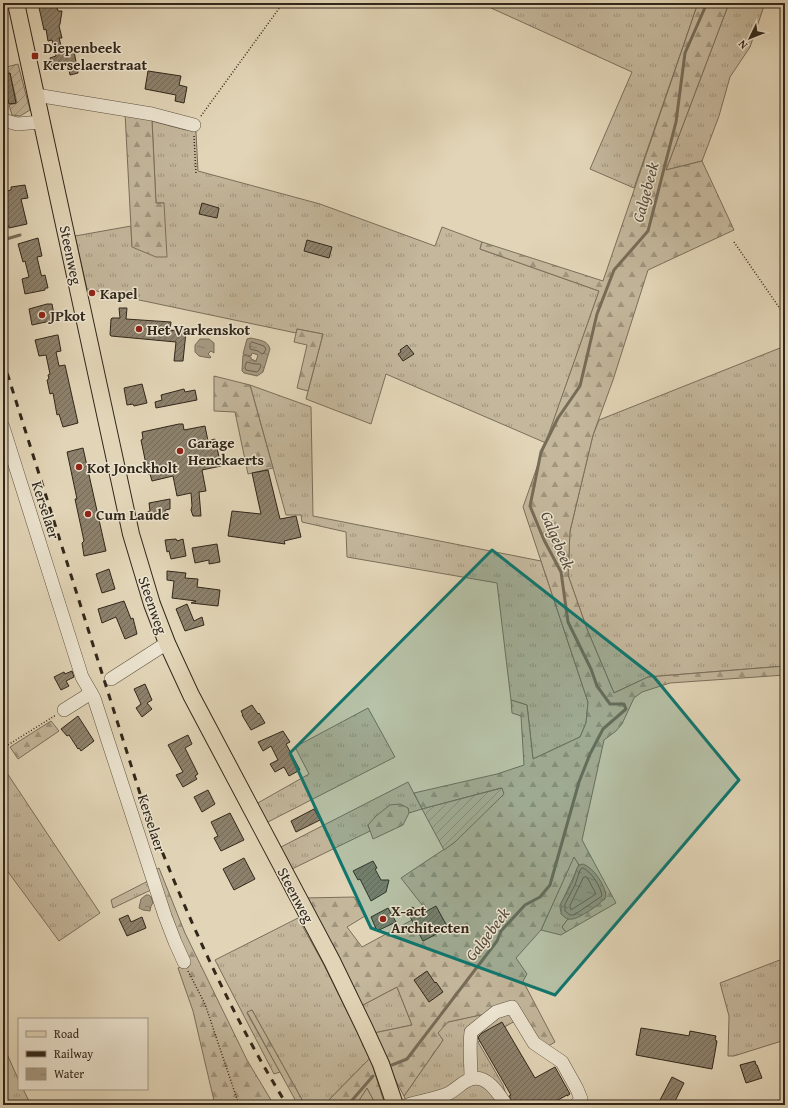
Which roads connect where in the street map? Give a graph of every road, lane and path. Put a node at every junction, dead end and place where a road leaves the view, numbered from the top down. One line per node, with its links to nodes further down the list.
1 (16, 3): 5 (main road, Steenweg)
2 (284, 3): 8 (path)
3 (483, 3): 4 (path)
4 (493, 8)
5 (36, 95): 7 (main road, Steenweg); 8 (street)
6 (3, 120): 7 (street)
7 (42, 122): 13 (main road, Steenweg)
8 (194, 125): 9 (path)
9 (196, 174)
10 (734, 242): 11 (path)
11 (785, 316)
12 (3, 427): 15 (street, Kerselaer)
13 (167, 643): 14 (street); 21 (main road, Steenweg)
14 (112, 678)
15 (91, 693): 16 (street); 18 (street, Kerselaer)
16 (64, 710): 17 (path)
17 (3, 748)
18 (184, 962): 20 (path)
19 (471, 1079): 22 (street); 23 (street); 24 (street)
20 (239, 1105)
21 (395, 1105)
22 (408, 1105)
23 (506, 1105)
24 (576, 1105)

